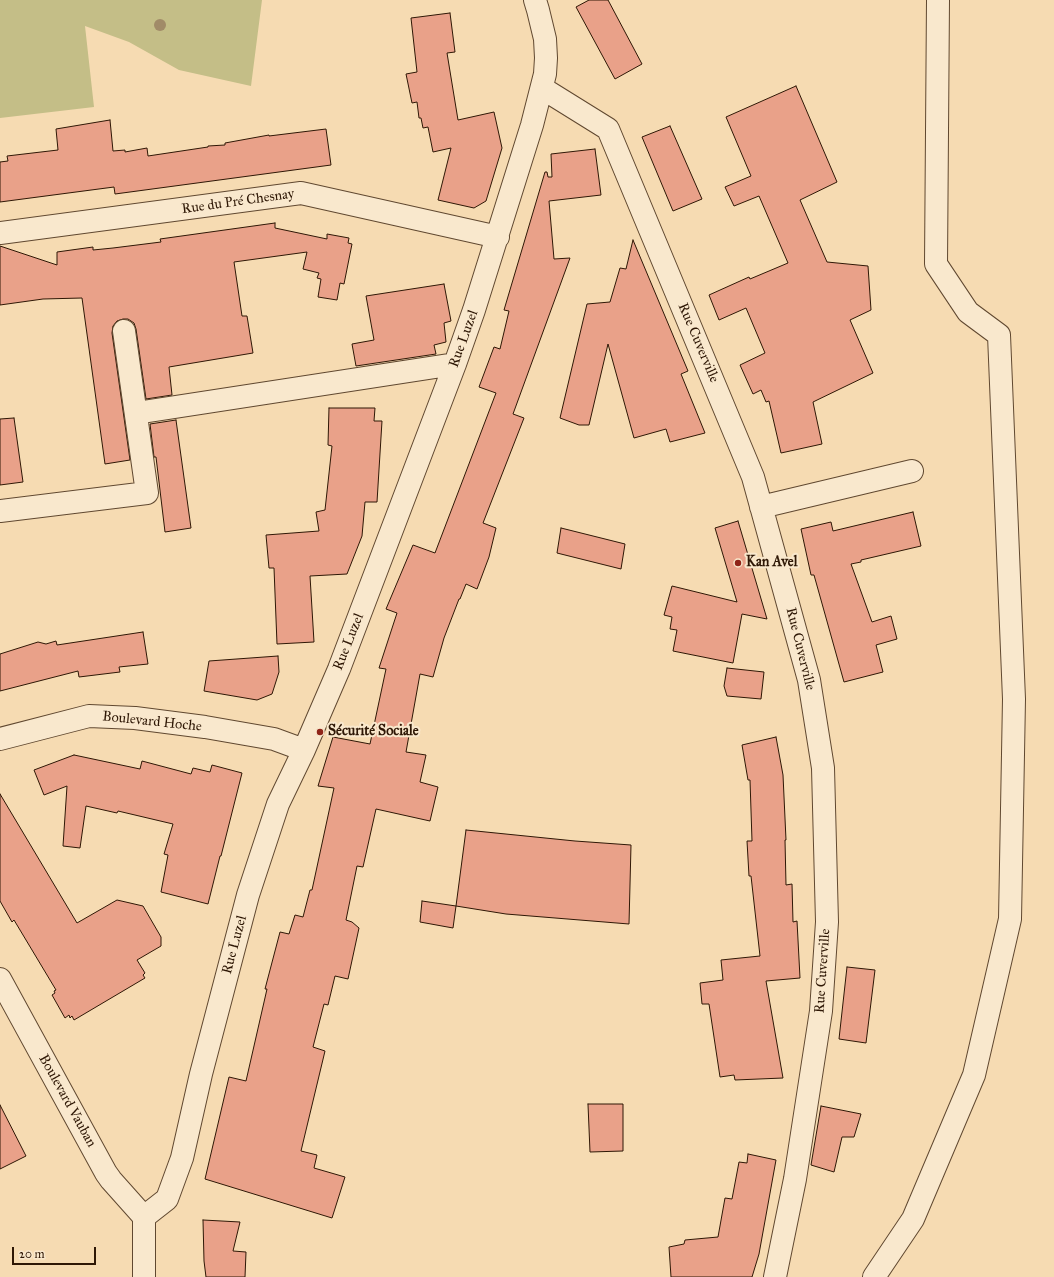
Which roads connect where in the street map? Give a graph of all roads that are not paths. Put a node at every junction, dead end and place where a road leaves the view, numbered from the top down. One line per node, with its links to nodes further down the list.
1 (535, 0): 3 (street, Rue Luzel)
2 (938, 0): 18 (street)
3 (542, 88): 5 (street, Rue Luzel); 10 (street, Rue Cuverville)
4 (0, 233): 5 (street, Rue du Pré Chesnay)
5 (498, 236): 7 (street, Rue Luzel)
6 (124, 331): 8 (street)
7 (455, 364): 8 (street); 13 (street, Rue Luzel)
8 (136, 413): 11 (street)
9 (912, 471): 10 (street)
10 (761, 507): 17 (street, Rue Cuverville)
11 (0, 511)
12 (0, 739): 13 (street, Boulevard Hoche)
13 (304, 750): 15 (street, Rue Luzel)
14 (0, 979): 15 (street, Boulevard Vauban)
15 (144, 1217): 16 (street)
16 (144, 1277)
17 (775, 1277)
18 (874, 1277)

